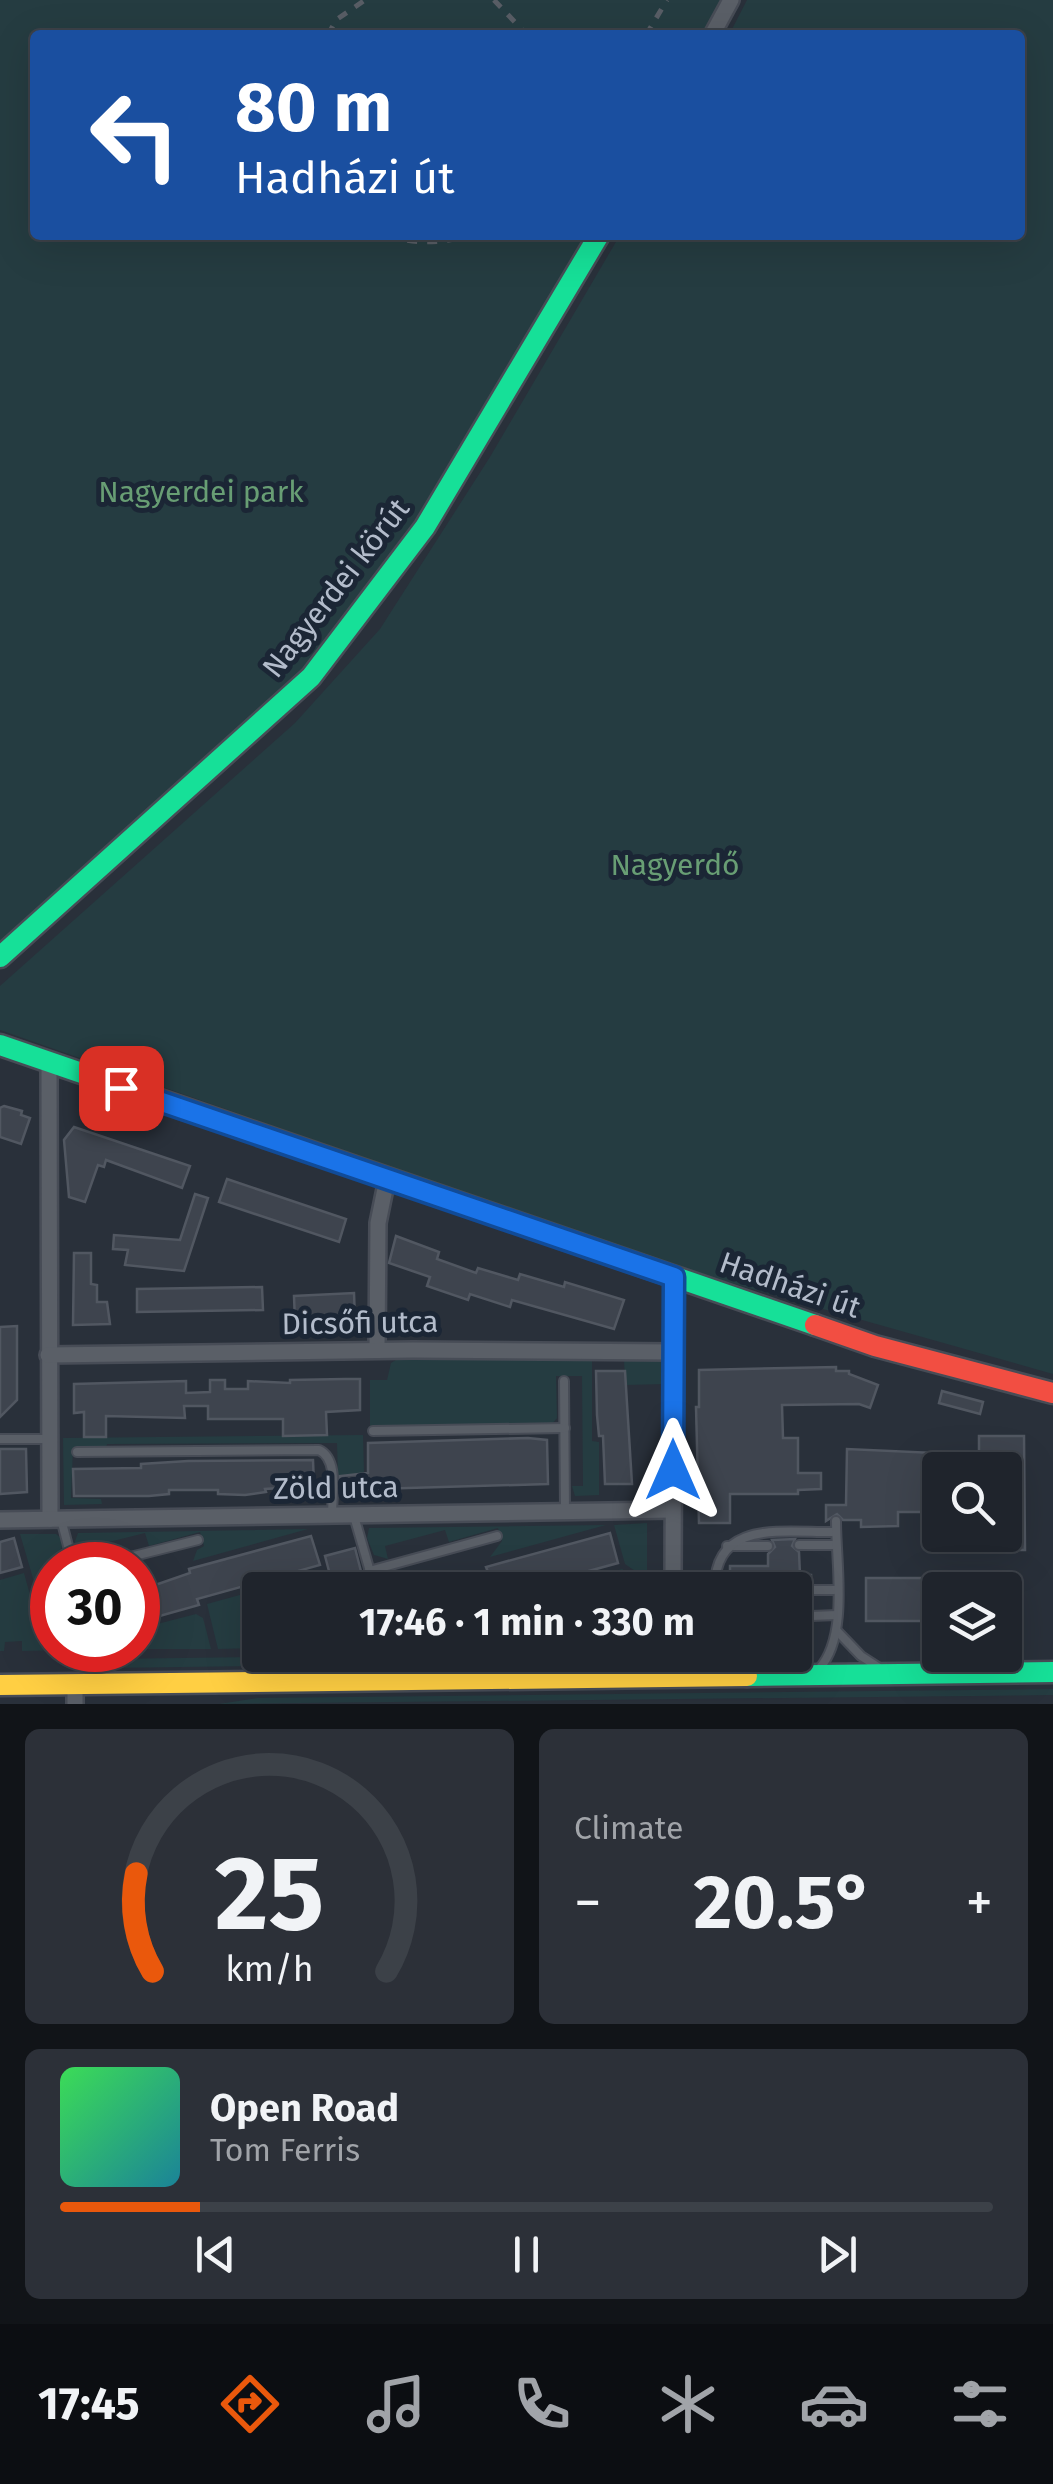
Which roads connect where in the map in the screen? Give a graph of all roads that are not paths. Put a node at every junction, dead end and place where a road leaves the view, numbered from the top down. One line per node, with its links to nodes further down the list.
1 (731, 0): 2 (street)
2 (715, 30)
3 (596, 240): 4 (street, Nagyerdei körút)
4 (0, 957)
5 (0, 1046): 6 (street, Hadházi út)
6 (49, 1063): 7 (street, Hadházi út); 11 (street)
7 (387, 1179): 8 (street, Hadházi út); 9 (street)
8 (674, 1277): 10 (street); 13 (street, Hadházi út)
9 (377, 1350): 10 (street, Dicsőfi utca); 11 (street, Dicsőfi utca)
10 (674, 1352): 19 (street)
11 (48, 1355): 16 (street)
12 (564, 1381): 14 (lane)
13 (1053, 1393)
14 (564, 1428): 15 (lane); 20 (lane)
15 (373, 1431)
16 (48, 1439): 17 (lane); 23 (street)
17 (0, 1440)
18 (76, 1452): 21 (lane)
19 (673, 1510): 20 (street, Zöld utca); 36 (street)
20 (566, 1512): 22 (street, Zöld utca)
21 (332, 1515): 22 (street, Zöld utca); 23 (street, Zöld utca)
22 (354, 1516): 35 (lane)
23 (55, 1519): 24 (street, Zöld utca); 29 (lane)
24 (0, 1520)
25 (836, 1520): 26 (lane)
26 (836, 1532): 30 (lane); 31 (lane)
27 (497, 1536): 35 (lane)
28 (198, 1540): 34 (lane)
29 (64, 1542)
30 (836, 1545): 33 (lane); 39 (lane)
31 (727, 1546): 32 (lane); 37 (lane)
32 (768, 1546)
33 (800, 1546)
34 (160, 1550)
35 (370, 1570)
36 (673, 1572)
37 (717, 1572)
38 (812, 1590): 39 (lane)
39 (836, 1590): 40 (lane)
40 (837, 1615): 41 (lane); 42 (lane)
41 (812, 1616)
42 (837, 1631): 45 (lane); 46 (lane)
43 (674, 1672): 47 (street)
44 (1053, 1672): 45 (street)
45 (890, 1674): 46 (street)
46 (812, 1675): 47 (street)
47 (674, 1677): 49 (street)
48 (0, 1685): 49 (street)
49 (75, 1694)

